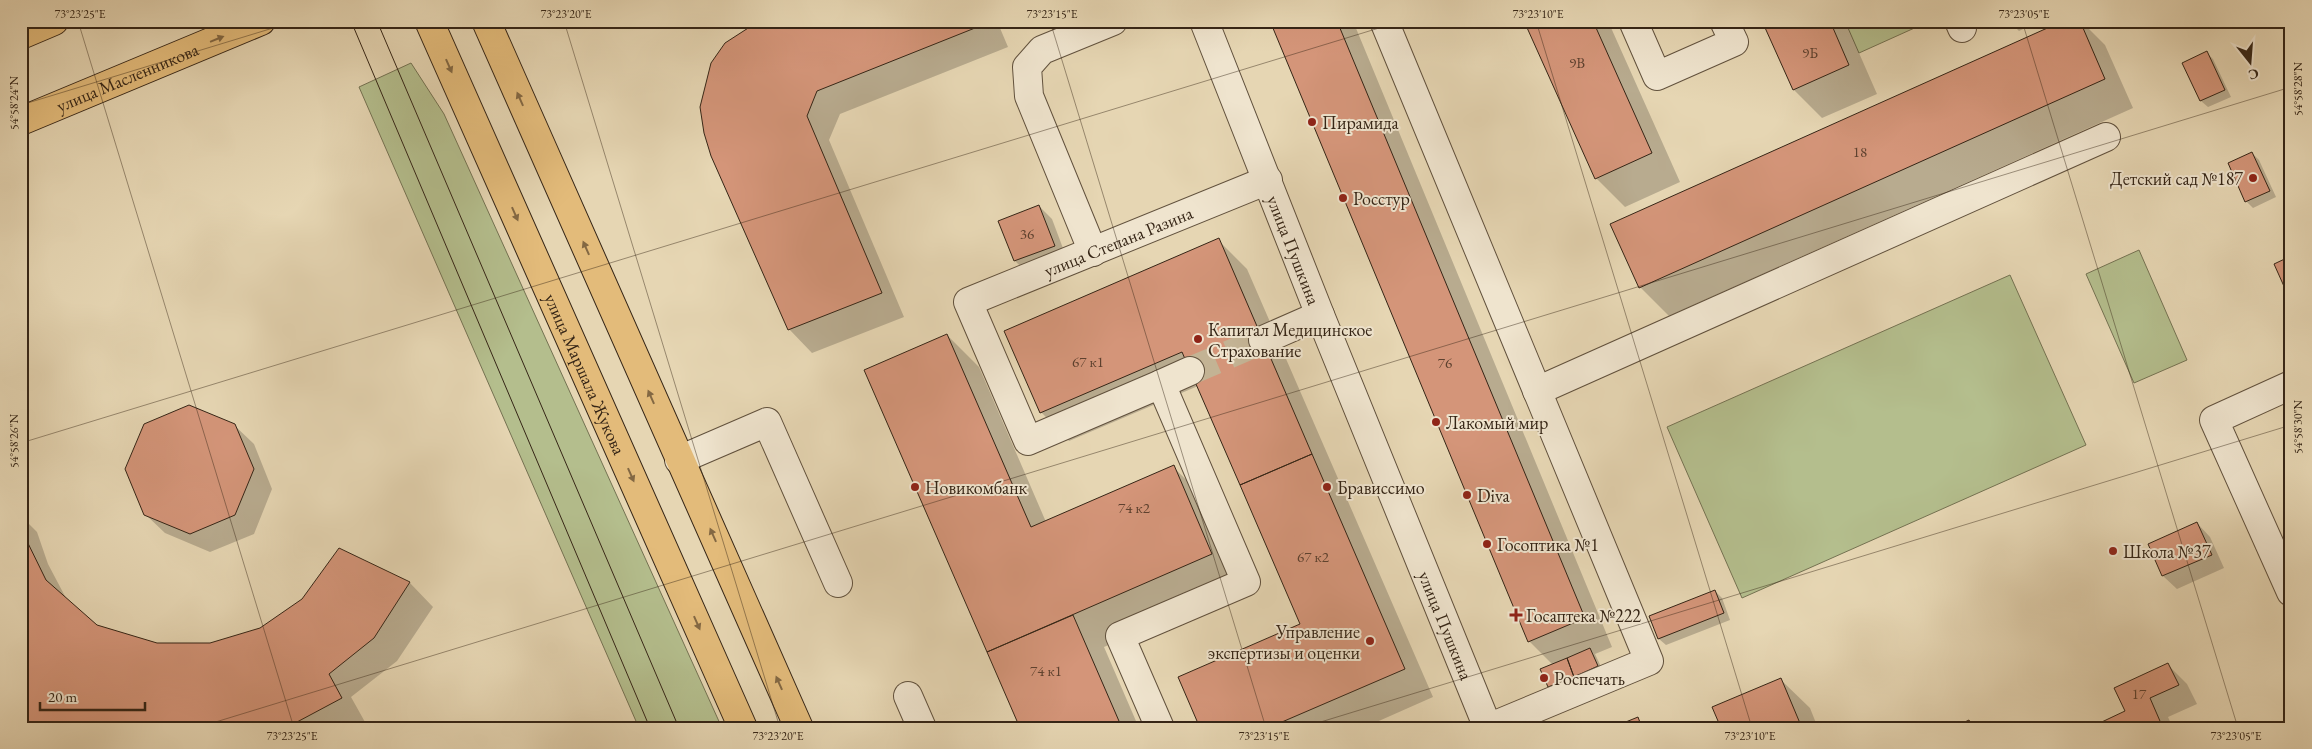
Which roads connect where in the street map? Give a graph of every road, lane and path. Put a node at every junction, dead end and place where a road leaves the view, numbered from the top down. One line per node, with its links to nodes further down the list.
1 (54, 21): 10 (main road)
2 (261, 21): 11 (main road, улица Масленникова, one-way to 2)
3 (429, 21): 25 (main road, улица Маршала Жукова, one-way to 25)
4 (486, 21): 21 (main road, one-way to 4)
5 (1113, 21): 14 (street)
6 (1204, 21): 13 (street, улица Пушкина)
7 (1384, 21): 20 (street)
8 (1632, 21): 9 (street)
9 (1724, 21)
10 (21, 35)
11 (21, 121)
12 (2106, 137): 20 (street)
13 (1268, 180): 14 (street, улица Степана Разина); 15 (street, улица Пушкина)
14 (1093, 252): 18 (street, улица Степана Разина)
15 (1320, 315): 16 (street); 29 (street, улица Пушкина)
16 (1263, 340)
17 (1190, 371): 18 (street)
18 (1161, 384): 28 (street)
19 (2291, 386): 23 (street)
20 (1537, 391): 29 (street)
21 (679, 460): 22 (street); 26 (main road, one-way to 21)
22 (838, 583)
23 (2291, 592)
24 (908, 696): 27 (street)
25 (743, 728)
26 (799, 728)
27 (922, 728)
28 (1160, 728)
29 (1488, 728)

